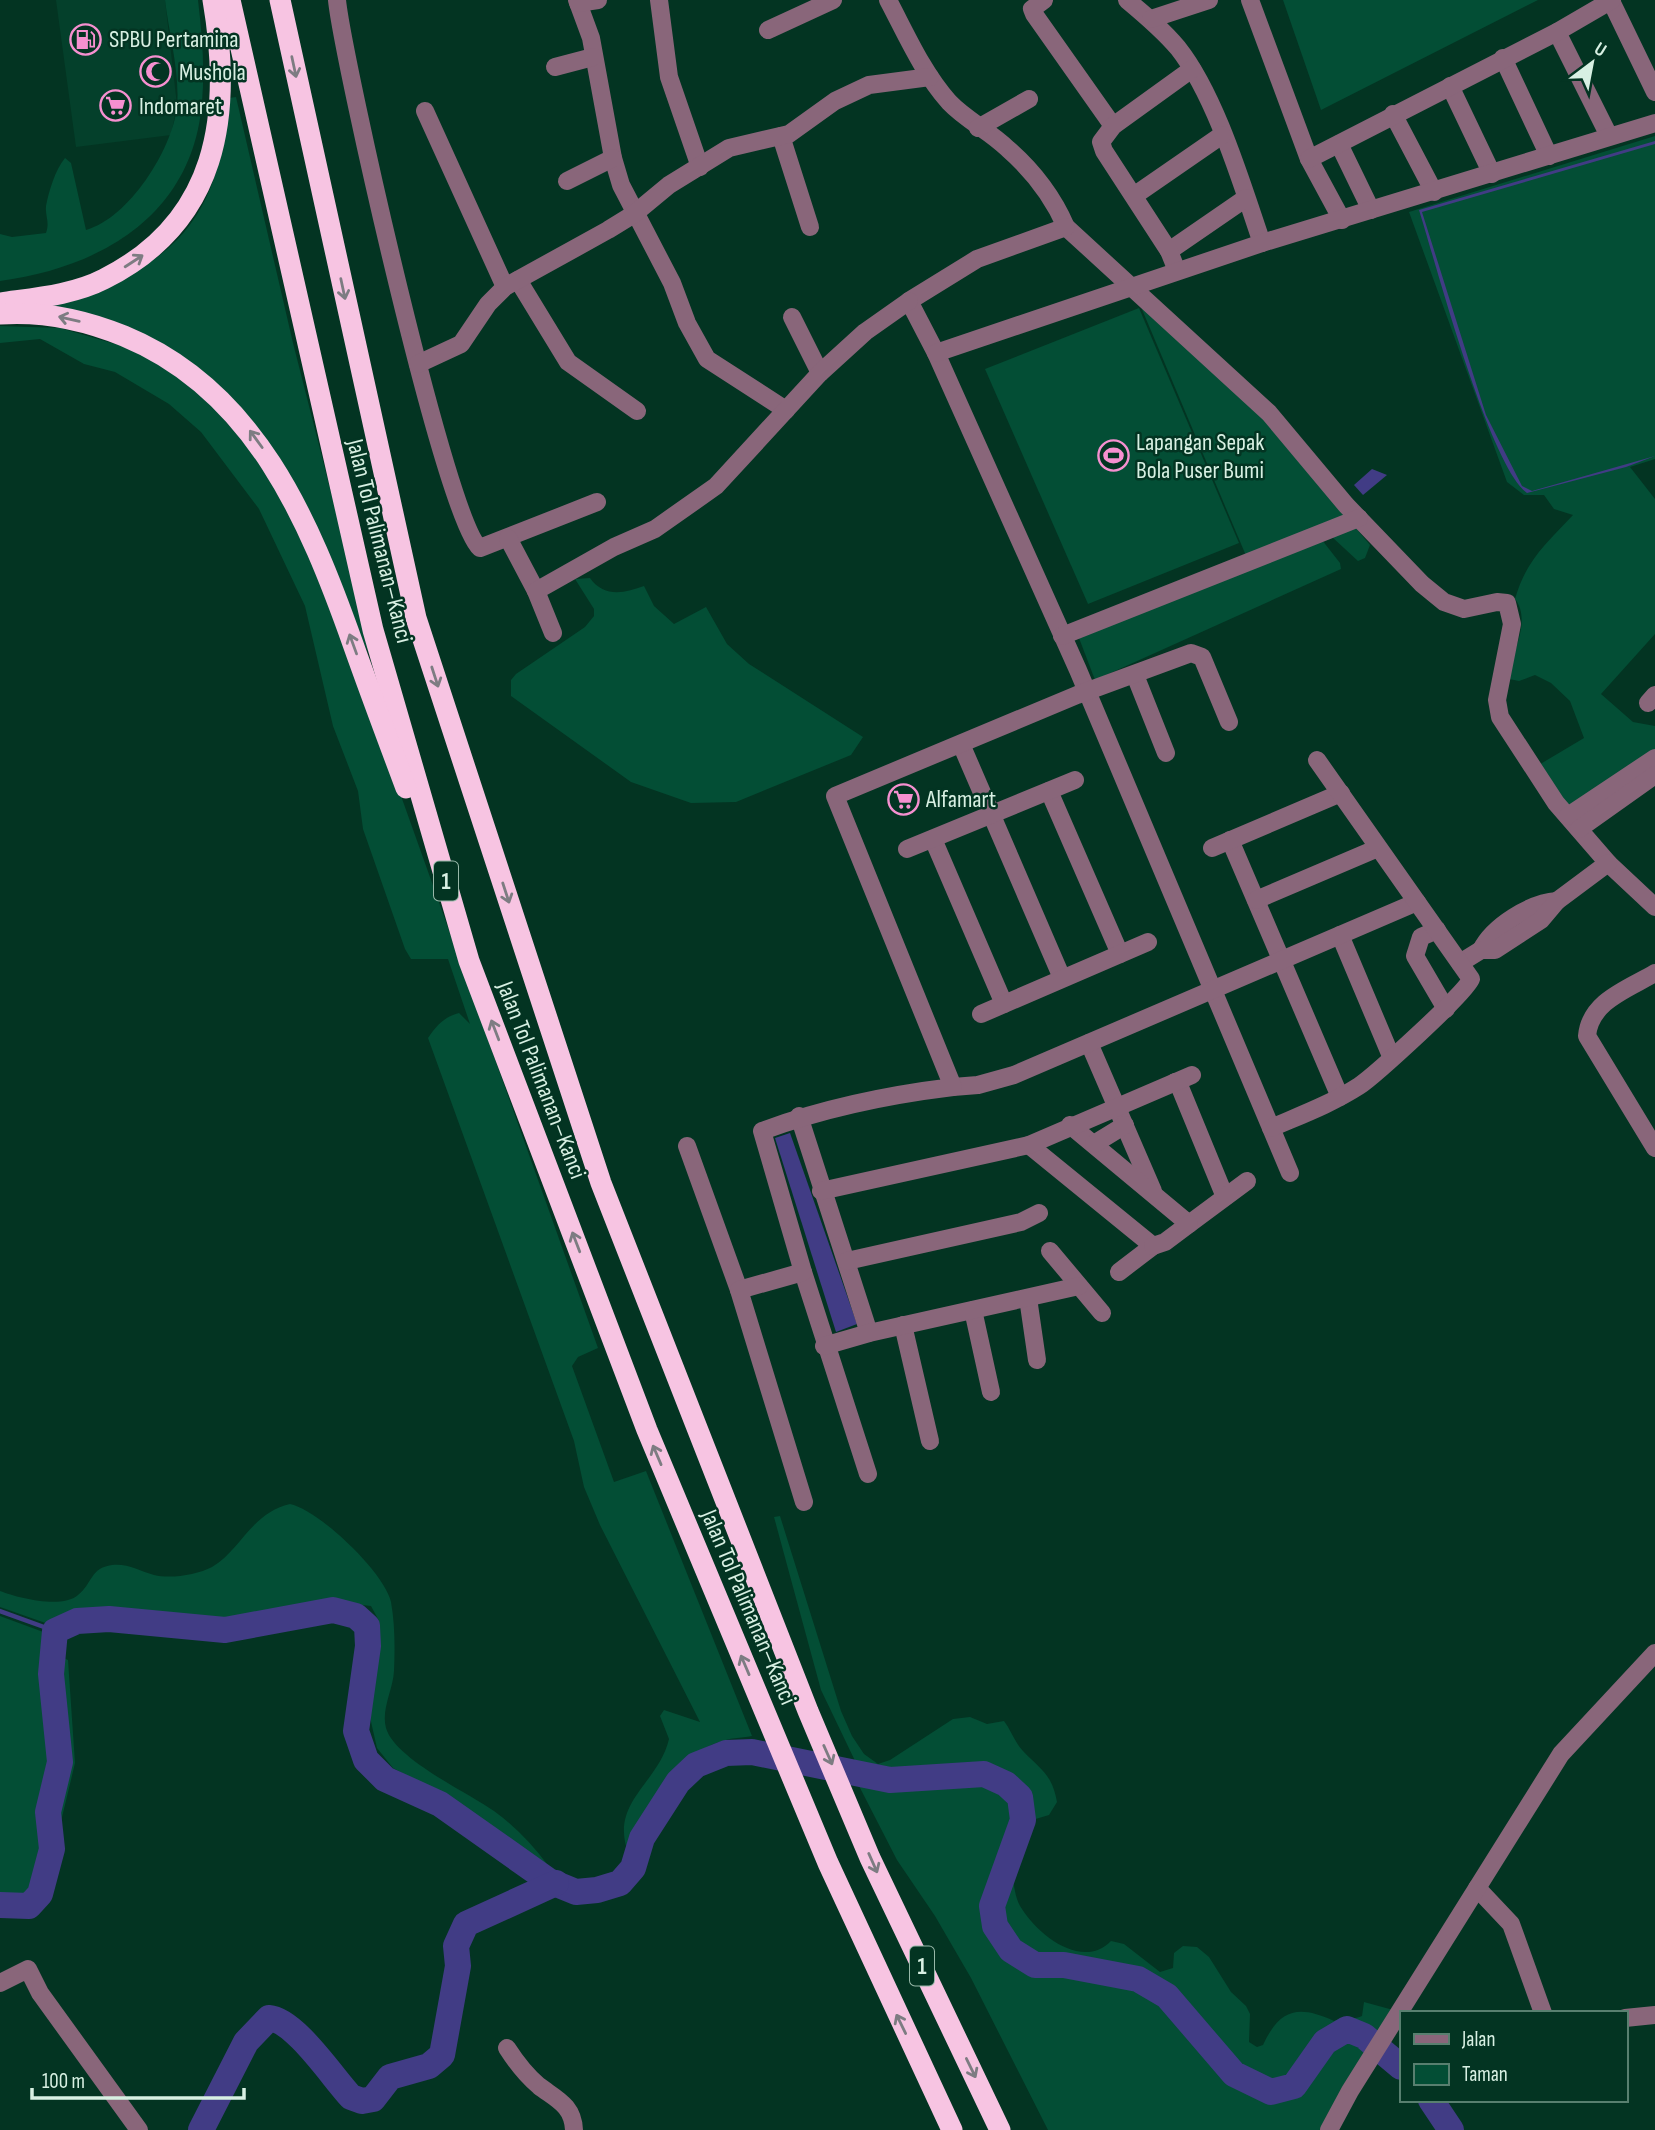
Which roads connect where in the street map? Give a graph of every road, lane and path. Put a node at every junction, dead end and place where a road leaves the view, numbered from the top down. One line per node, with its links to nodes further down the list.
1 (213, 0): 55 (highway, one-way to 1)
2 (230, 0): 96 (highway, Jalan Tol Palimanan–Kanci / 1)
3 (280, 0): 152 (highway, Jalan Tol Palimanan–Kanci / 1, one-way to 152)
4 (337, 0): 59 (street)
5 (598, 0): 14 (street)
6 (659, 0): 38 (street)
7 (833, 0): 16 (street)
8 (888, 0): 22 (street)
9 (1044, 0): 29 (street)
10 (1127, 0): 15 (street)
11 (1209, 0): 15 (street)
12 (1250, 0): 37 (street)
13 (1611, 0): 17 (street); 24 (street)
14 (578, 1): 18 (street)
15 (1152, 19): 21 (street)
16 (768, 30)
17 (1557, 32): 19 (street); 33 (street)
18 (593, 57): 20 (street); 36 (street)
19 (1503, 58): 23 (street); 35 (street)
20 (555, 67)
21 (1192, 69): 29 (street); 31 (street)
22 (930, 77): 30 (street); 32 (street)
23 (1450, 86): 27 (street); 39 (street)
24 (1655, 92)
25 (1029, 99): 30 (street)
26 (425, 111): 52 (street)
27 (1393, 114): 34 (street); 41 (street)
28 (1655, 123): 33 (street)
29 (1114, 126): 50 (street)
30 (978, 128): 48 (street)
31 (1222, 135): 42 (street); 43 (street)
32 (781, 136): 38 (street); 47 (street)
33 (1609, 136): 35 (street)
34 (1339, 144): 37 (street); 44 (street)
35 (1549, 156): 39 (street)
36 (612, 158): 40 (street); 45 (street)
37 (1308, 159): 46 (street)
38 (700, 167): 45 (street)
39 (1492, 174): 41 (street)
40 (567, 181)
41 (1434, 192): 44 (street)
42 (1138, 193)
43 (1246, 198): 49 (street); 50 (street)
44 (1371, 210): 46 (street)
45 (634, 214): 52 (street); 61 (street)
46 (1342, 220): 49 (street)
47 (810, 227)
48 (1066, 227): 53 (street); 54 (street)
49 (1262, 243): 51 (street)
50 (1169, 251): 51 (street)
51 (1177, 271): 53 (street)
52 (512, 283): 59 (street); 62 (street)
53 (1129, 286): 58 (street); 64 (street)
54 (909, 301): 58 (street); 60 (street)
55 (0, 303)
56 (0, 314): 96 (highway, one-way to 56)
57 (792, 317): 60 (street)
58 (936, 353): 68 (street)
59 (418, 364): 65 (street)
60 (820, 373): 61 (street)
61 (786, 410): 66 (street)
62 (637, 411)
63 (597, 502): 65 (street)
64 (1359, 518): 68 (street); 81 (street)
65 (508, 538): 66 (street)
66 (536, 591): 67 (street)
67 (553, 632)
68 (1062, 636): 70 (street)
69 (1135, 675): 70 (street); 71 (street); 73 (street)
70 (1088, 692): 72 (street); 100 (street)
71 (1229, 722)
72 (961, 744): 80 (street); 106 (street)
73 (1166, 753)
74 (1655, 758): 81 (street)
75 (1317, 760): 79 (street)
76 (1655, 775): 81 (street)
77 (1075, 780): 78 (street)
78 (1049, 790): 80 (street); 94 (street)
79 (1341, 793): 83 (street); 85 (street)
80 (992, 814): 82 (street); 99 (street)
81 (1574, 822): 87 (street)
82 (933, 839): 86 (street); 101 (street)
83 (1230, 840): 84 (street); 88 (street)
84 (1212, 848)
85 (1378, 848): 88 (street); 89 (street)
86 (907, 849)
87 (1608, 863): 90 (street); 97 (street)
88 (1256, 900): 95 (street)
89 (1417, 902): 91 (street); 92 (street)
90 (1655, 907)
91 (1437, 930): 97 (street); 102 (street)
92 (1340, 935): 95 (street); 105 (street)
93 (1147, 942): 94 (street)
94 (1120, 954): 99 (street)
95 (1282, 960): 100 (street); 107 (street)
96 (469, 961): 151 (highway, Jalan Tol Palimanan–Kanci / 1, one-way to 96)
97 (1460, 963): 102 (street)
98 (1655, 973): 116 (street)
99 (1062, 978): 101 (street)
100 (1213, 990): 104 (street); 112 (street)
101 (1004, 1004): 103 (street)
102 (1446, 1009): 105 (street)
103 (981, 1014)
104 (1089, 1043): 106 (street); 108 (street)
105 (1391, 1056): 107 (street)
106 (953, 1087): 109 (street)
107 (1340, 1097): 112 (street)
108 (1116, 1105): 110 (street); 111 (street); 121 (street)
109 (795, 1117): 119 (street); 127 (street)
110 (1070, 1125): 113 (street); 114 (street)
111 (1125, 1125): 113 (street); 120 (street)
112 (1271, 1128): 117 (street)
113 (1094, 1144): 120 (street)
114 (1029, 1145): 119 (street); 124 (street)
115 (687, 1146): 130 (street)
116 (1655, 1148)
117 (1290, 1172)
118 (1247, 1181): 121 (street)
119 (821, 1191): 126 (street)
120 (1154, 1192): 123 (street)
121 (1225, 1197): 123 (street)
122 (1039, 1213): 126 (street)
123 (1189, 1224): 124 (street)
124 (1153, 1246): 128 (street)
125 (1050, 1251): 129 (street)
126 (847, 1262): 135 (street)
127 (803, 1272): 130 (street); 136 (street)
128 (1119, 1272)
129 (1079, 1286): 131 (street); 133 (street)
130 (739, 1290): 141 (street)
131 (1028, 1298): 132 (street); 137 (street)
132 (973, 1310): 134 (street); 138 (street)
133 (1102, 1313)
134 (903, 1325): 135 (street); 139 (street)
135 (869, 1332): 136 (street)
136 (824, 1346): 140 (street)
137 (1037, 1360)
138 (991, 1392)
139 (930, 1441)
140 (868, 1474)
141 (804, 1502)
142 (1655, 1653): 143 (street)
143 (1478, 1888): 145 (street); 153 (street)
144 (0, 1983): 149 (street)
145 (1543, 2011)
146 (1655, 2015): 147 (street)
147 (1627, 2018)
148 (507, 2048): 150 (street)
149 (139, 2130)
150 (574, 2130)
151 (952, 2130)
152 (1000, 2130)
153 (1329, 2130)

